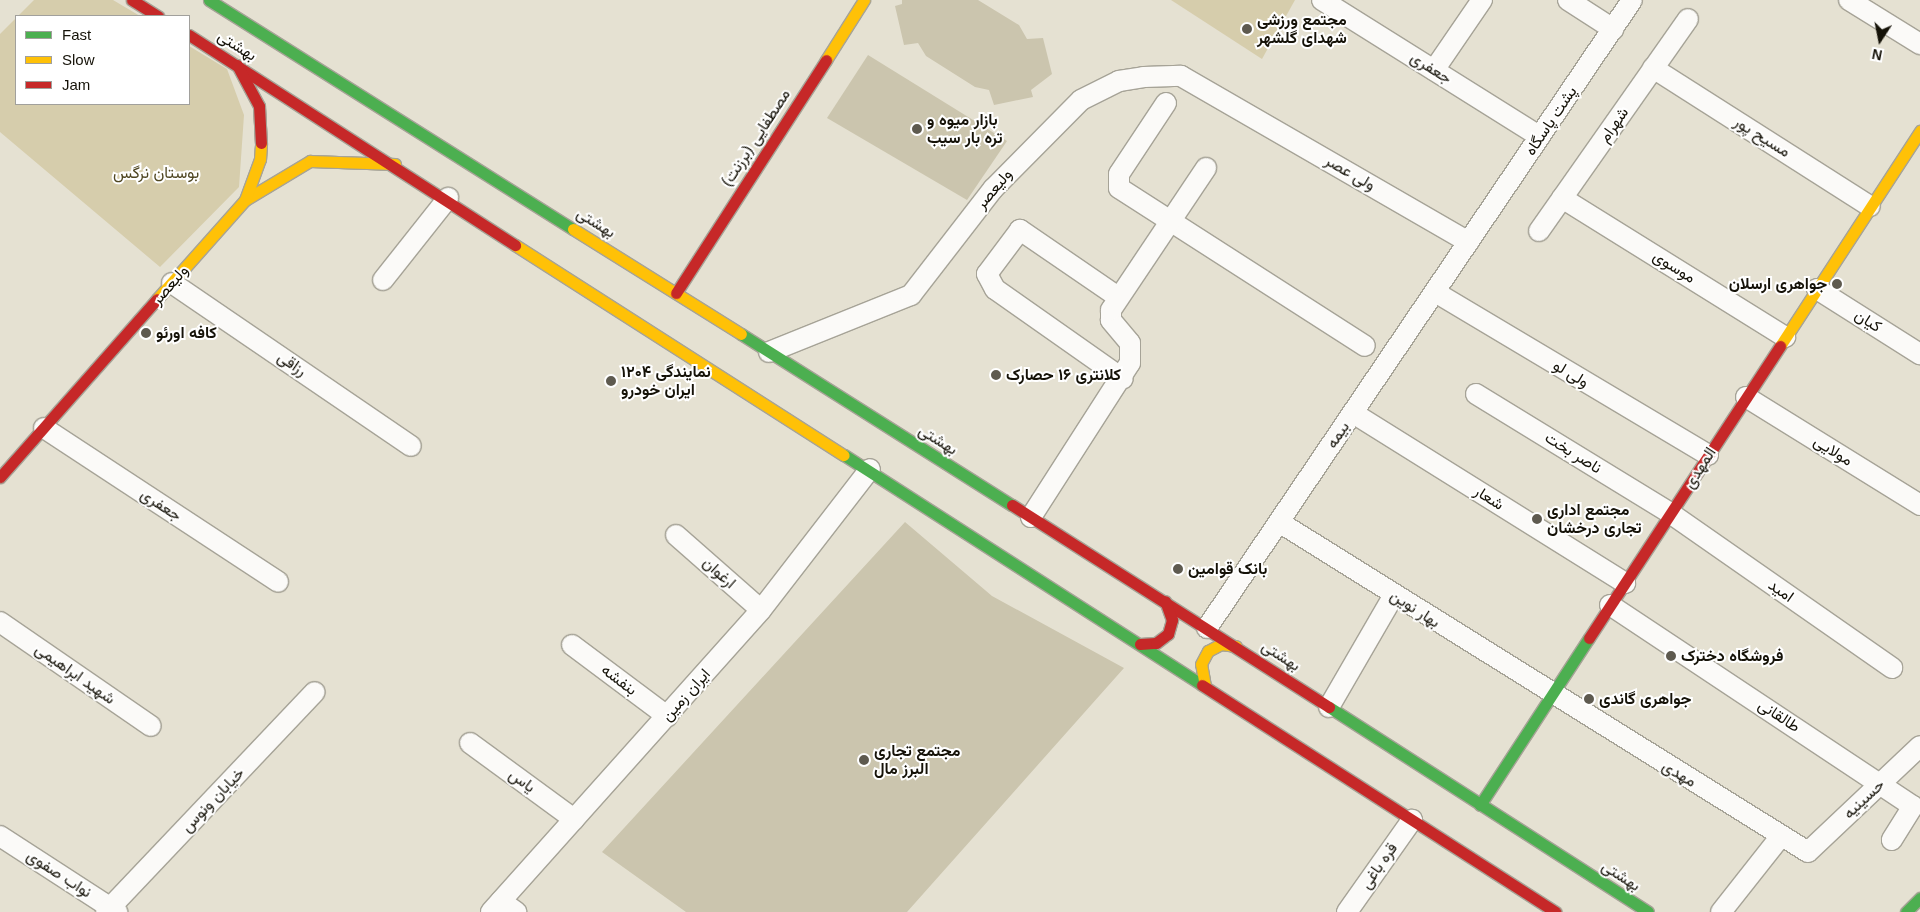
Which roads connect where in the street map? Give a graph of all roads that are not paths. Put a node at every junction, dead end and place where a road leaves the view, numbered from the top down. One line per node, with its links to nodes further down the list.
1 (132, 0): 9 (main road)
2 (208, 0): 34 (main road, بهشتی)
3 (864, 0): 34 (main road, مصطفایی (برزنت))
4 (1322, 0): 16 (street, جعفری)
5 (1482, 0): 16 (street)
6 (1568, 0): 11 (street)
7 (1632, 0): 11 (street, پشت پاسگاه)
8 (1849, 0): 13 (street)
9 (156, 15)
10 (1688, 19): 15 (street, شهرام)
11 (1613, 29): 19 (street, پشت پاسگاه)
12 (190, 36): 14 (main road, بهشتی)
13 (1920, 44)
14 (237, 65): 21 (main road, بهشتی); 25 (main road, ولیعصر)
15 (1653, 68): 24 (street, شهرام); 26 (street, مسیح پور)
16 (1434, 70): 19 (street, جعفری)
17 (1166, 103): 27 (street)
18 (1231, 104): 29 (street, ولی عصر); 38 (street, ولیعصر)
19 (1540, 136): 29 (street, پشت پاسگاه)
20 (1917, 143): 26 (main road, المهدی)
21 (396, 164): 23 (main road, بهشتی); 25 (main road)
22 (1206, 168): 27 (street)
23 (448, 198): 30 (street); 47 (main road, بهشتی)
24 (1562, 198): 28 (street, شهرام); 36 (street, موسوی)
25 (245, 200): 31 (main road, ولیعصر)
26 (1870, 206): 32 (main road, المهدی)
27 (1170, 221): 35 (street); 37 (street)
28 (1539, 231)
29 (1469, 242): 33 (street, بیمه)
30 (383, 280)
31 (172, 283): 44 (main road, ولیعصر); 45 (street, رزاقی)
32 (1817, 289): 36 (main road, المهدی); 39 (street, کیان)
33 (1435, 292): 43 (street, بیمه); 46 (street, ولی لو)
34 (676, 293): 38 (main road, بهشتی)
35 (1118, 297): 40 (street); 40 (street)
36 (1785, 337): 42 (main road, المهدی)
37 (1365, 346)
38 (770, 352): 51 (main road, بهشتی)
39 (1920, 354)
40 (1123, 379): 51 (street)
41 (1476, 394): 50 (street, ناصر بخت)
42 (1746, 397): 46 (main road, المهدی); 49 (street, مولایی)
43 (1352, 413): 52 (street, بیمه); 55 (street, شعار)
44 (44, 428): 48 (main road, ولیعصر); 54 (street, جعفری)
45 (411, 446)
46 (1708, 455): 50 (main road, المهدی)
47 (870, 469): 59 (street, ایران زمین); 62 (main road, بهشتی)
48 (0, 477)
49 (1920, 505)
50 (1670, 513): 55 (main road, المهدی); 65 (street, امید)
51 (1031, 517): 57 (main road, بهشتی)
52 (1279, 522): 56 (street, بهار نوین); 61 (street, بیمه)
53 (676, 535): 59 (street, ارغوان)
54 (278, 582)
55 (1625, 583): 58 (main road, المهدی)
56 (1394, 595): 68 (street, بهار نوین); 69 (street)
57 (1165, 601): 61 (main road, بهشتی); 62 (main road)
58 (1610, 605): 68 (main road, المهدی); 74 (street, طالقانی)
59 (761, 610): 70 (street, ایران زمین)
60 (0, 622): 71 (street, شهید ابراهیمی)
61 (1207, 628): 64 (main road, بهشتی)
62 (1140, 644): 66 (main road, بهشتی)
63 (572, 645): 70 (street, بنفشه)
64 (1236, 646): 66 (main road); 69 (main road, بهشتی)
65 (1892, 668)
66 (1205, 686): 77 (main road, بهشتی)
67 (315, 692): 85 (street, خیابان ونوس)
68 (1551, 696): 75 (main road, المهدی); 79 (street, مهدی)
69 (1329, 707): 75 (main road, بهشتی)
70 (667, 716): 76 (street, ایران زمین)
71 (151, 726)
72 (470, 743): 76 (street, یاس)
73 (1920, 746): 74 (street, حسینیه)
74 (1881, 783): 80 (street, طالقانی); 81 (street, حسینیه)
75 (1480, 805): 88 (main road, بهشتی)
76 (574, 820): 83 (street, ایران زمین)
77 (1412, 820): 84 (main road, بهشتی); 86 (street, قره باغی)
78 (0, 836): 85 (street, نواب صفوی)
79 (1781, 836): 81 (street, مهدی); 89 (street)
80 (1892, 840)
81 (1808, 852)
82 (1920, 898): 90 (main road)
83 (503, 908)
84 (1540, 908): 87 (main road, بهشتی)
85 (111, 910)
86 (1347, 912)
87 (1555, 912)
88 (1648, 912)
89 (1721, 912)
90 (1906, 912)

